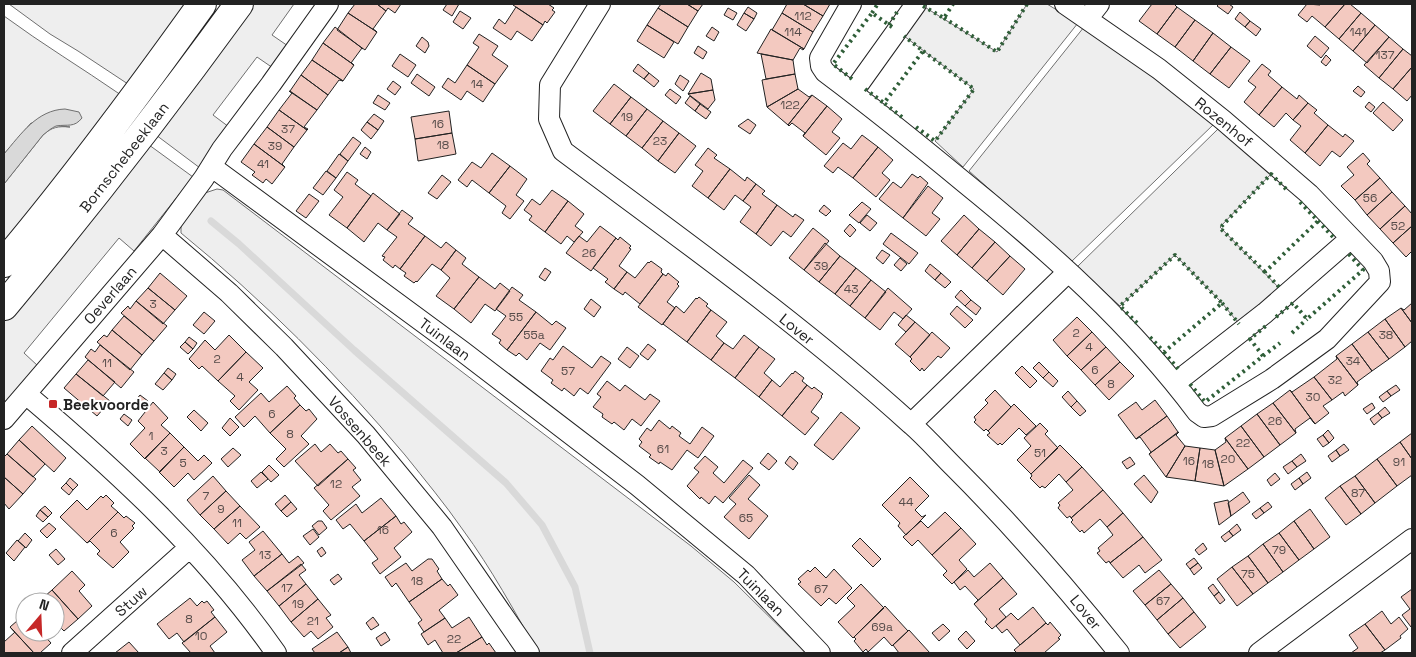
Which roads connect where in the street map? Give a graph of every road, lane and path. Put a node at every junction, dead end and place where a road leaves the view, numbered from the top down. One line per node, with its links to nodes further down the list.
1 (202, 4): 13 (street, Bornschebeeklaan)
2 (239, 4): 15 (street, Bornschebeeklaan)
3 (328, 4): 10 (street)
4 (600, 4): 19 (street, Lover)
5 (851, 4): 9 (street, Rozenhof)
6 (916, 4): 9 (street)
7 (1065, 4): 8 (street, Rozenhof)
8 (1093, 11): 12 (street, Rozenhof)
9 (853, 92): 14 (street, Rozenhof)
10 (212, 167): 11 (street, Oeverlaan); 25 (street, Tuinlaan)
11 (162, 235): 17 (street, Oeverlaan); 24 (street, Vossenbeek)
12 (1351, 238): 16 (street); 16 (street, Rozenhof)
13 (4, 263)
14 (1068, 272): 16 (street, Rozenhof); 19 (street)
15 (4, 306)
16 (1175, 383)
17 (26, 394): 18 (street, Oeverlaan); 21 (street)
18 (4, 419)
19 (911, 424): 26 (street, Lover)
20 (1412, 539): 27 (street)
21 (189, 548): 22 (street, Stuw); 23 (street)
22 (72, 653)
23 (276, 653)
24 (528, 653)
25 (820, 653)
26 (1119, 653)
27 (1259, 653)

